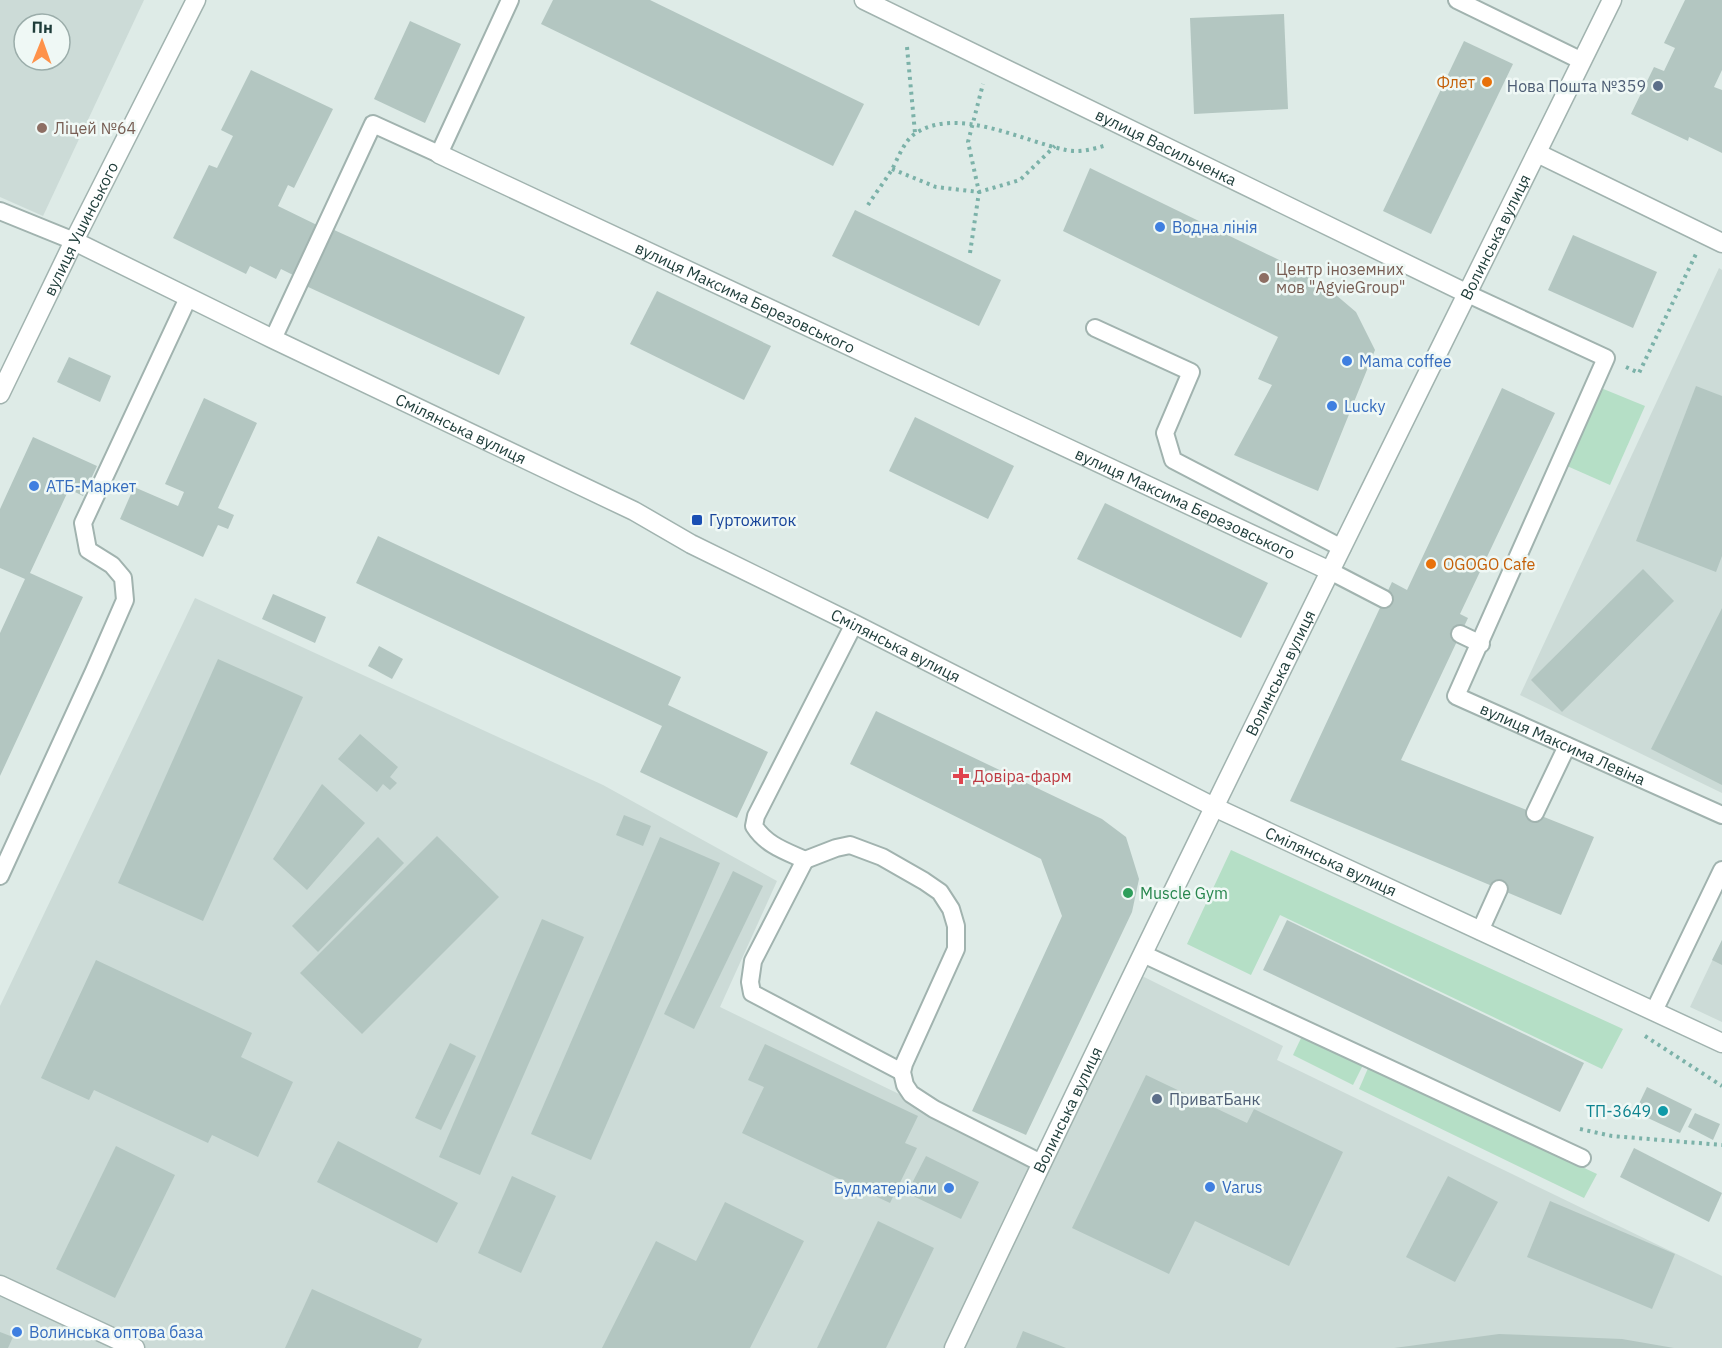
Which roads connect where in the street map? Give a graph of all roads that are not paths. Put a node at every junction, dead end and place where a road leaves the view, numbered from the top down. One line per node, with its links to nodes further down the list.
1 (196, 0): 10 (street, вулиця Ушинського)
2 (510, 0): 8 (lane)
3 (864, 0): 12 (street, вулиця Васильченка)
4 (1457, 0): 6 (lane)
5 (1612, 0): 6 (street, Волинська вулиця)
6 (1582, 61): 7 (street, Волинська вулиця)
7 (1537, 153): 11 (street); 12 (street, Волинська вулиця)
8 (439, 154): 15 (lane, вулиця Максима Березовського); 18 (street, вулиця Максима Березовського)
9 (0, 211): 10 (lane)
10 (74, 241): 13 (street, Смілянська вулиця); 16 (street, вулиця Ушинського)
11 (1722, 243)
12 (1468, 294): 17 (street, Волинська вулиця); 22 (lane)
13 (189, 298): 15 (street, Смілянська вулиця); 29 (lane)
14 (1095, 328): 17 (lane)
15 (273, 339): 20 (street, Смілянська вулиця)
16 (0, 394)
17 (1342, 548): 18 (street, Волинська вулиця)
18 (1330, 572): 19 (lane); 24 (street, Волинська вулиця)
19 (1384, 599)
20 (854, 624): 24 (street, Смілянська вулиця); 27 (lane)
21 (1460, 634): 22 (lane)
22 (1481, 644): 23 (lane, вулиця Максима Левіна)
23 (1567, 746): 25 (lane); 26 (lane, вулиця Максима Левіна)
24 (1214, 807): 31 (street, Смілянська вулиця); 32 (street, Волинська вулиця)
25 (1535, 813)
26 (1722, 815)
27 (805, 860): 35 (lane); 35 (lane)
28 (1722, 870): 33 (lane)
29 (0, 876)
30 (1499, 889): 31 (lane)
31 (1480, 931): 33 (street, Смілянська вулиця)
32 (1143, 954): 36 (lane); 37 (street, Волинська вулиця)
33 (1654, 1011): 34 (street, Смілянська вулиця)
34 (1722, 1043)
35 (902, 1072): 37 (lane)
36 (1582, 1158)
37 (1041, 1163): 40 (street, Волинська вулиця)
38 (0, 1285): 39 (street)
39 (135, 1348)
40 (954, 1348)

